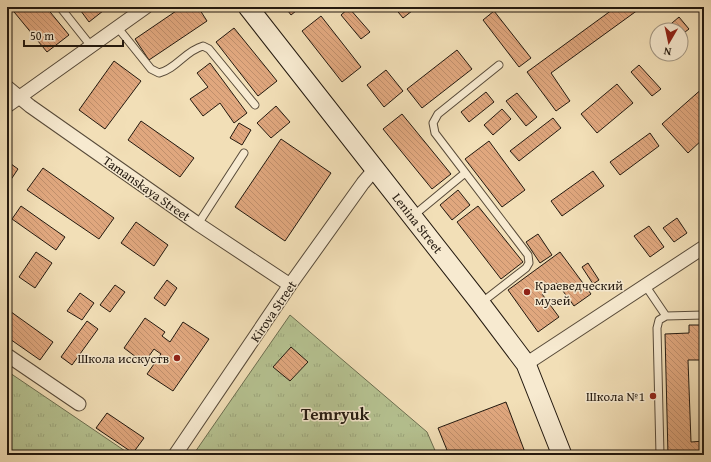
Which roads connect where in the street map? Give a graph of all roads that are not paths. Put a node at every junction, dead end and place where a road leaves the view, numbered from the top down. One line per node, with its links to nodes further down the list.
1 (60, 7): 5 (lane)
2 (146, 7): 4 (street)
3 (248, 7): 12 (street, Lenina Street)
4 (118, 28): 5 (street); 9 (lane)
5 (91, 46): 8 (street)
6 (500, 65): 13 (lane)
7 (7, 87): 8 (street, Tamanskaya Street)
8 (19, 97): 10 (street); 15 (street, Tamanskaya Street)
9 (255, 105)
10 (7, 106)
11 (244, 154): 15 (lane)
12 (375, 169): 14 (street, Lenina Street); 17 (street, Kirova Street)
13 (465, 173): 14 (lane); 19 (lane)
14 (412, 216): 19 (street, Lenina Street)
15 (198, 224): 17 (street, Tamanskaya Street)
16 (704, 247): 18 (street)
17 (290, 285): 25 (street, Kirova Street)
18 (645, 285): 21 (lane); 23 (street)
19 (480, 303): 23 (street, Lenina Street)
20 (704, 315): 21 (lane)
21 (666, 316): 27 (lane)
22 (7, 355): 24 (street)
23 (526, 364): 26 (street, Lenina Street)
24 (79, 404)
25 (175, 455)
26 (562, 455)
27 (660, 455)

